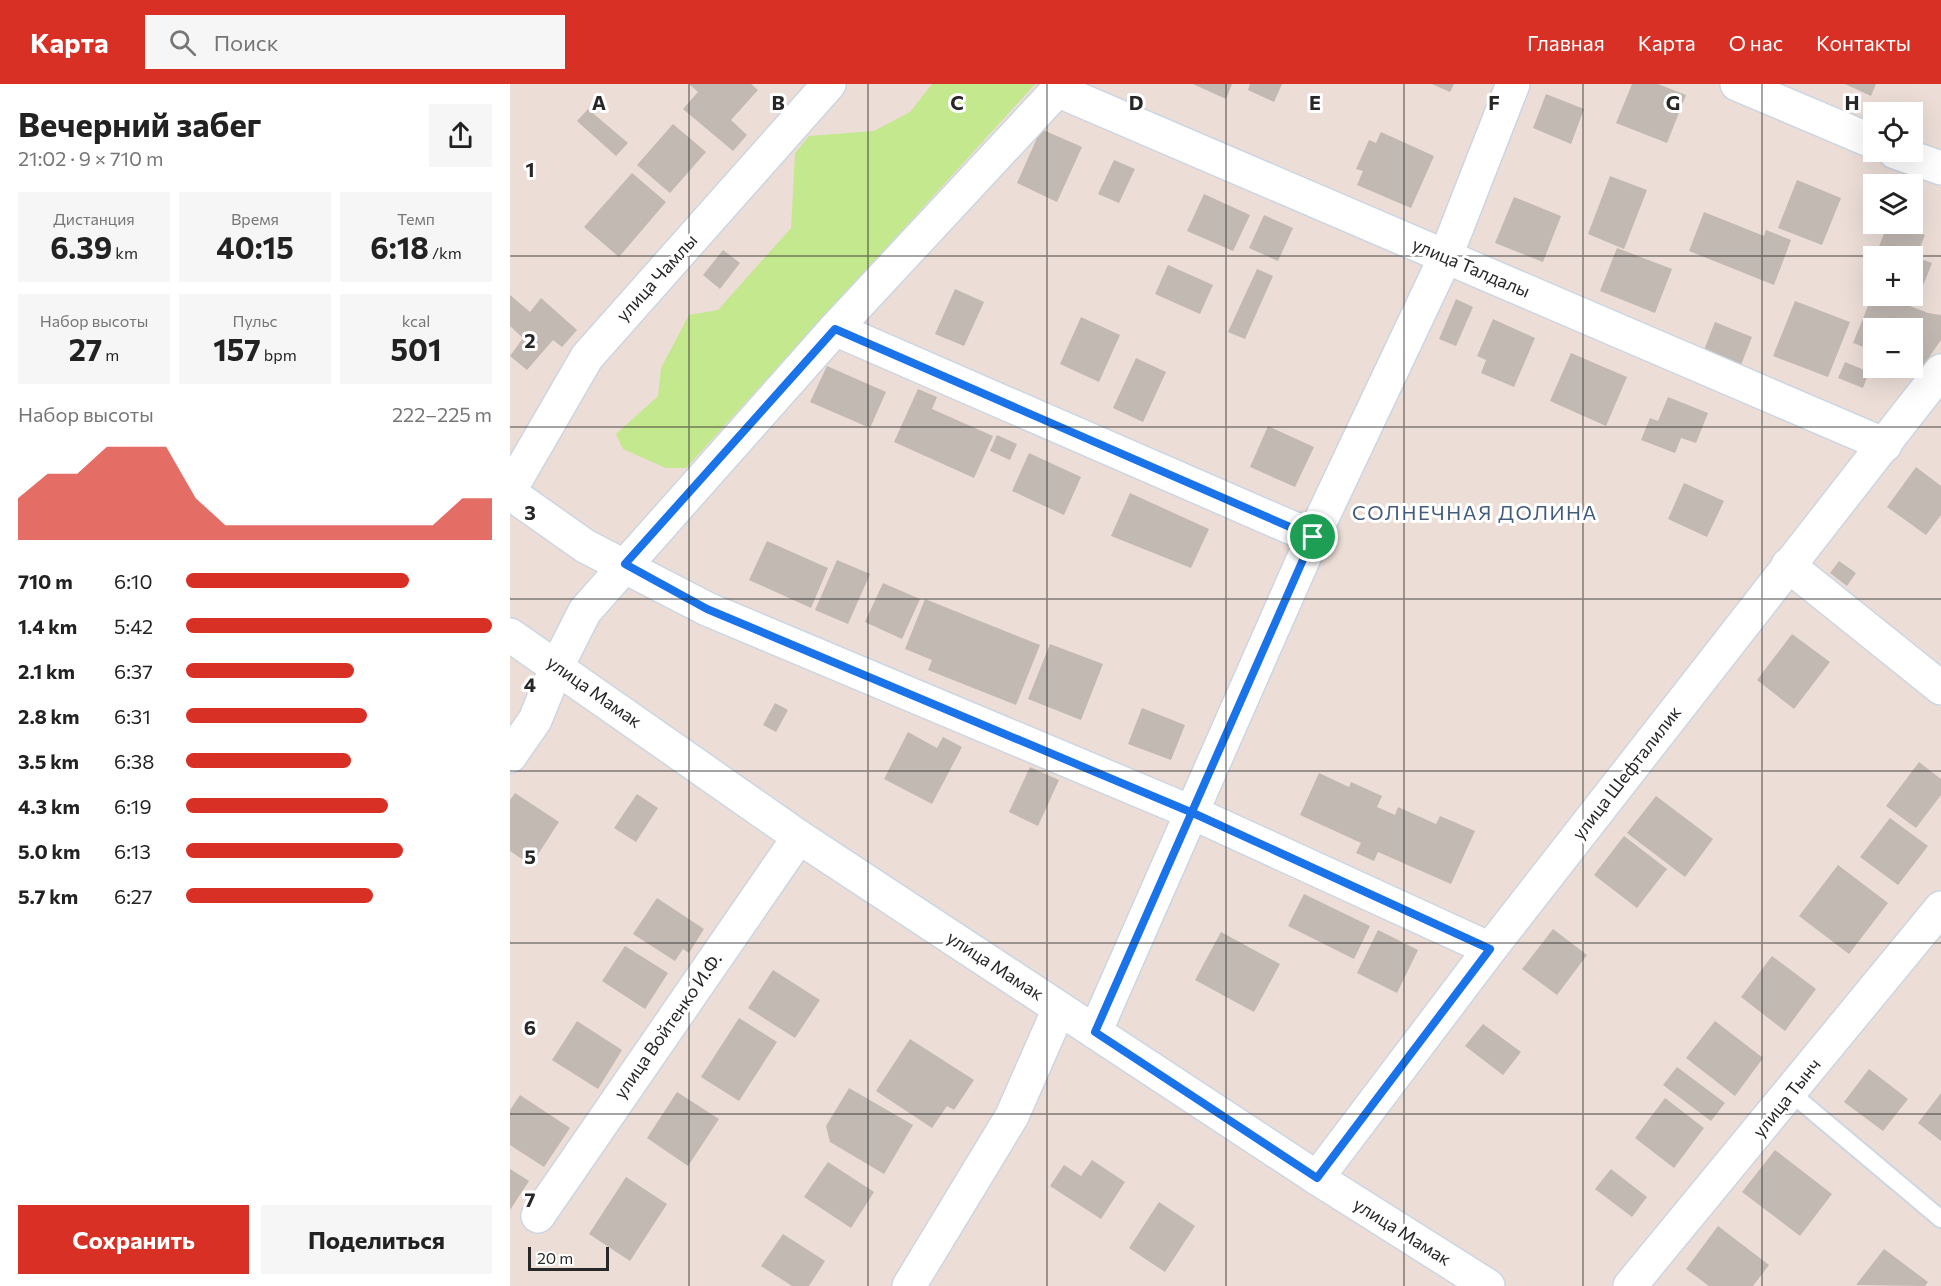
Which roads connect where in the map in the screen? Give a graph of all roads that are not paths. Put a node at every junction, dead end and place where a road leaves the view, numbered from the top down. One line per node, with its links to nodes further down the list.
1 (829, 84): 12 (street, улица Чамлы)
2 (1513, 84): 8 (street)
3 (1737, 84): 5 (street)
4 (1060, 87): 8 (street, улица Талдалы); 9 (street)
5 (1863, 137)
6 (1923, 162): 7 (street)
7 (1941, 168)
8 (1445, 258): 11 (street, улица Талдалы); 13 (street)
9 (835, 329): 13 (street); 14 (street)
10 (1941, 371): 11 (street, улица Шефталилик)
11 (1885, 445): 15 (street, улица Шефталилик)
12 (510, 491): 14 (street)
13 (1313, 537): 20 (street)
14 (625, 564): 17 (street); 20 (street)
15 (1788, 565): 18 (street); 23 (street, улица Шефталилик)
16 (510, 635): 17 (street, улица Мамак)
17 (557, 666): 19 (street); 21 (street, улица Мамак)
18 (1941, 688)
19 (510, 756)
20 (1193, 813): 23 (street); 25 (street)
21 (799, 837): 24 (street, улица Мамак); 28 (street, улица Войтенко И.Ф.)
22 (1941, 908): 26 (street, улица Тынч)
23 (1490, 949): 27 (street, улица Шефталилик)
24 (1059, 1009): 25 (street, улица Мамак); 31 (street)
25 (1095, 1032): 27 (street, улица Мамак)
26 (1791, 1093): 29 (lane); 32 (street, улица Тынч)
27 (1317, 1178): 30 (street, улица Мамак)
28 (538, 1216)
29 (1941, 1219)
30 (1481, 1284)
31 (909, 1286)
32 (1630, 1286)

